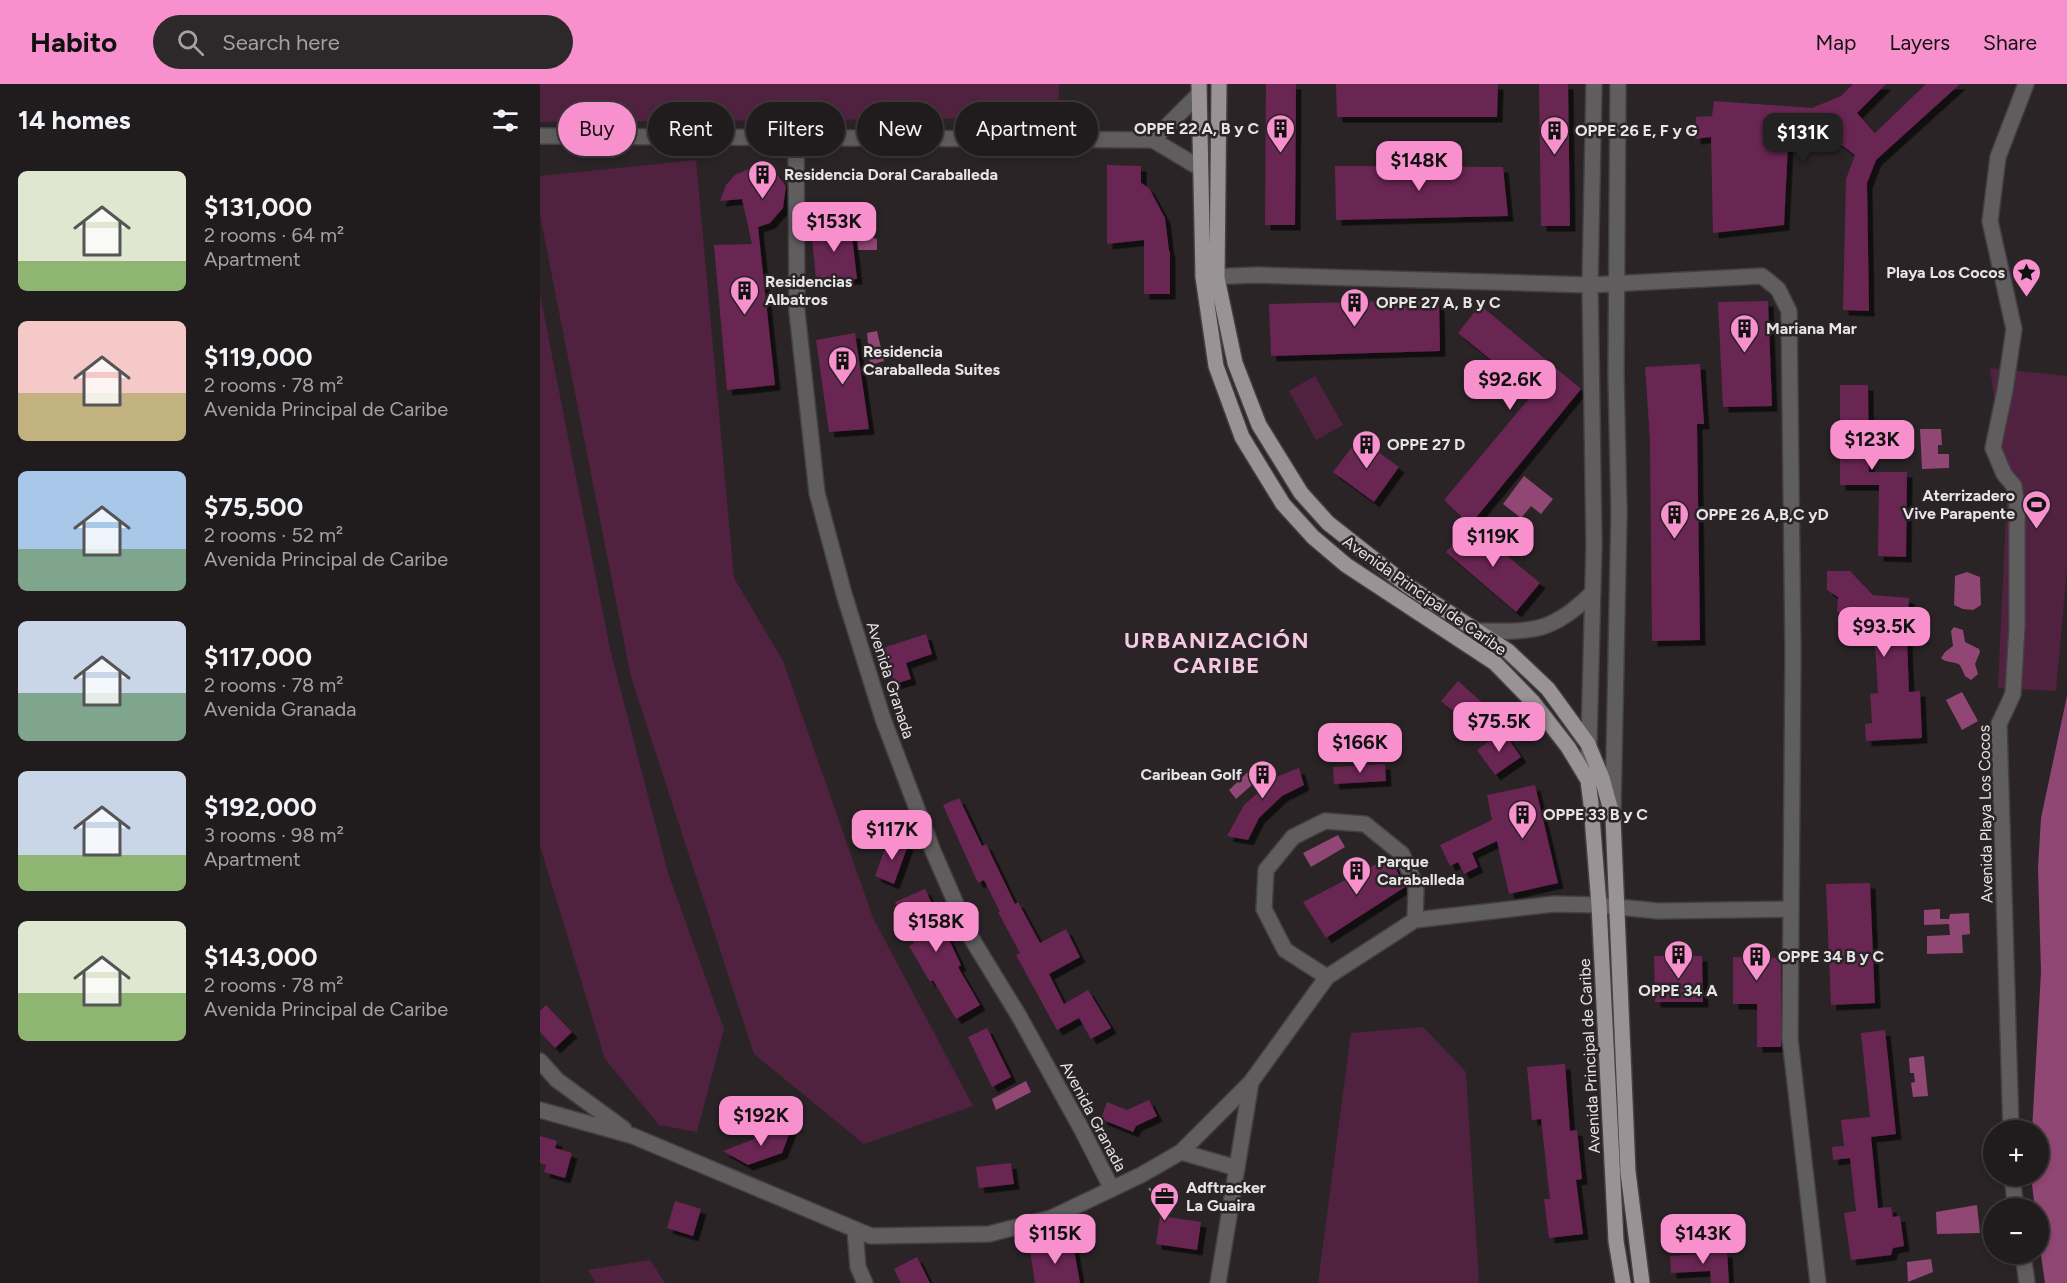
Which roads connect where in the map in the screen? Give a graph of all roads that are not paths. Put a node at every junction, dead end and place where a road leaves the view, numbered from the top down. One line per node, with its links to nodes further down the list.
1 (1219, 84): 12 (main road, Avenida Principal de Caribe)
2 (1594, 84): 14 (street)
3 (1618, 84): 13 (street)
4 (2026, 84): 28 (street, Avenida Playa Los Cocos)
5 (1199, 89): 9 (street); 11 (main road, Avenida Principal de Caribe)
6 (540, 136): 8 (street)
7 (845, 137): 9 (street)
8 (746, 138)
9 (1153, 140): 11 (street)
10 (796, 156): 32 (street, Avenida Granada)
11 (1200, 168): 12 (main road, Avenida Principal de Caribe)
12 (1210, 277): 14 (street); 16 (main road, Avenida Principal de Caribe); 18 (main road, Avenida Principal de Caribe)
13 (1617, 284): 14 (street); 19 (street); 22 (street)
14 (1590, 285): 15 (street)
15 (1593, 592): 16 (street); 17 (street)
16 (1477, 631): 17 (main road, Avenida Principal de Caribe)
17 (1588, 744): 18 (street); 19 (main road, Avenida Principal de Caribe)
18 (1588, 780): 20 (main road, Avenida Principal de Caribe)
19 (1613, 818): 21 (main road, Avenida Principal de Caribe)
20 (1599, 905): 21 (street); 23 (street); 37 (main road, Avenida Principal de Caribe)
21 (1616, 907): 22 (street); 38 (main road, Avenida Principal de Caribe)
22 (1791, 909): 39 (street)
23 (1415, 920): 24 (street); 24 (street)
24 (1327, 977): 26 (street)
25 (540, 1061): 29 (street)
26 (1251, 1082): 30 (street); 31 (street)
27 (540, 1110): 29 (street)
28 (2011, 1120)
29 (633, 1136): 33 (street)
30 (1182, 1152): 31 (street); 32 (street)
31 (1237, 1168): 36 (street)
32 (1112, 1189): 33 (street)
33 (855, 1230): 35 (street)
34 (2024, 1264): 40 (street)
35 (865, 1283)
36 (1218, 1283)
37 (1623, 1283)
38 (1642, 1283)
39 (1818, 1283)
40 (2027, 1283)

